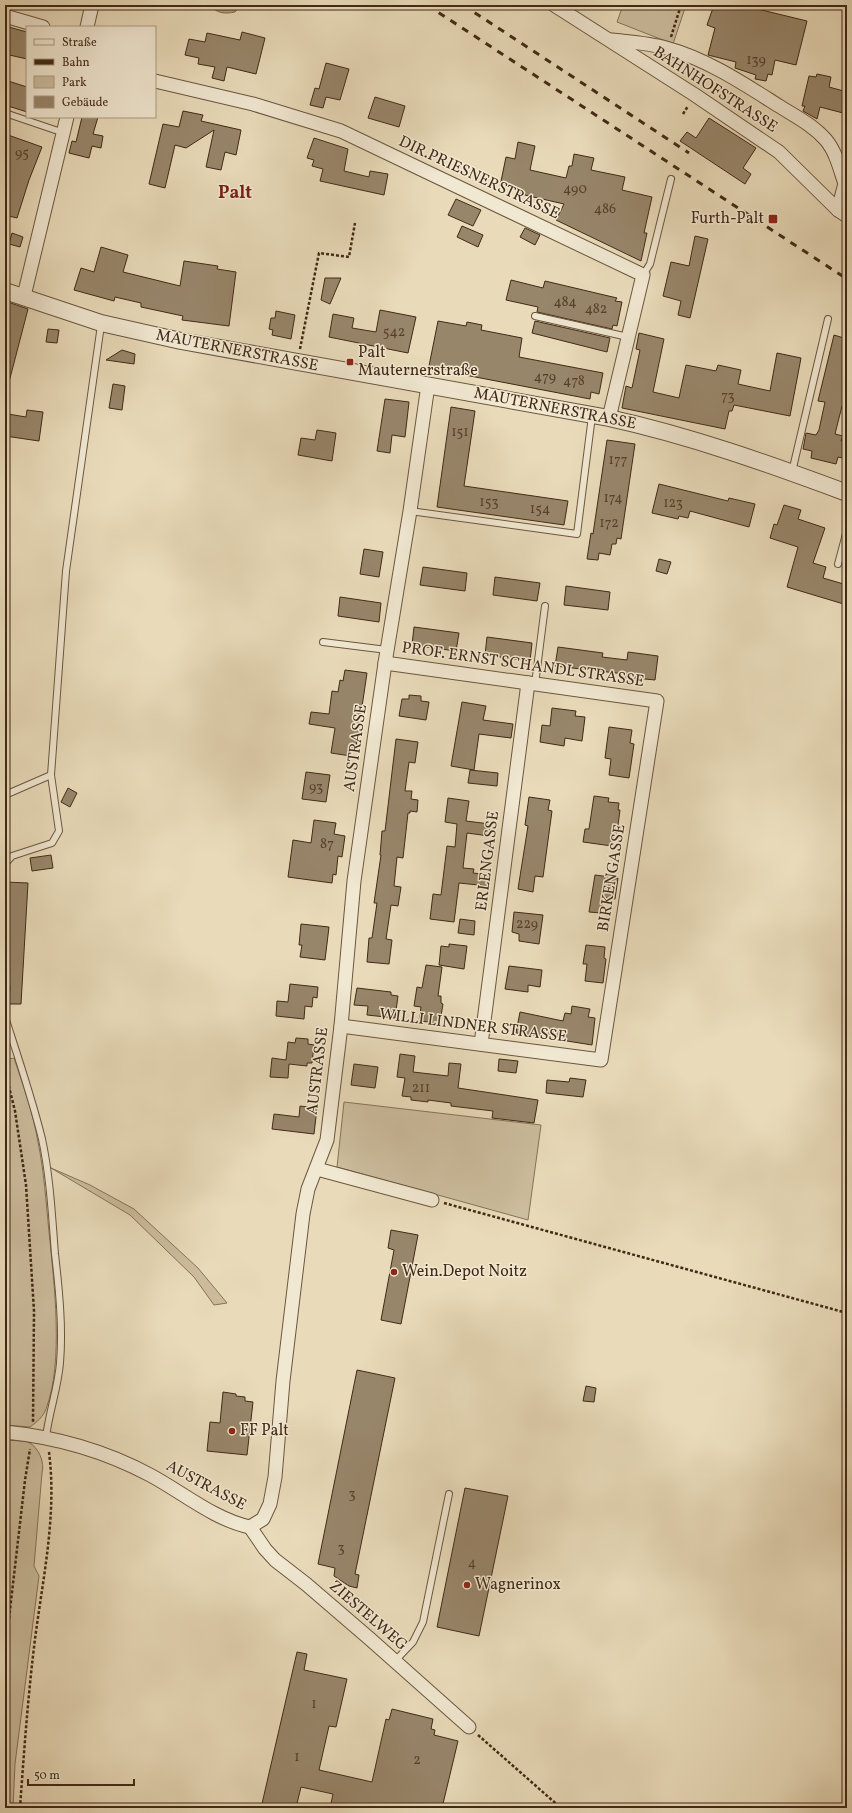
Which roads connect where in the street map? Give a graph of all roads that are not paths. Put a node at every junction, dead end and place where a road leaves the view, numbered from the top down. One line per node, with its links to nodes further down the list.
1 (92, 5): 5 (street)
2 (554, 5): 6 (street, BAHNHOFSTRASSE)
3 (5, 16): 4 (street)
4 (40, 26)
5 (87, 26)
6 (610, 40): 12 (street); 13 (street, BAHNHOFSTRASSE)
7 (156, 81): 14 (street, DIR.PRIESNERSTRASSE)
8 (5, 113): 10 (lane)
9 (67, 118): 10 (street)
10 (64, 133): 16 (street)
11 (672, 179): 14 (lane)
12 (846, 180): 13 (street)
13 (843, 213)
14 (643, 275): 20 (street)
15 (5, 291): 16 (street, MAUTERNERSTRASSE)
16 (24, 296): 19 (street, MAUTERNERSTRASSE)
17 (535, 316): 20 (lane)
18 (828, 319): 24 (lane)
19 (101, 323): 21 (street, MAUTERNERSTRASSE); 34 (lane)
20 (628, 337): 23 (street)
21 (428, 385): 22 (street, MAUTERNERSTRASSE); 26 (street, AUSTRASSE)
22 (592, 415): 23 (street, MAUTERNERSTRASSE); 26 (lane)
23 (609, 418): 24 (street, MAUTERNERSTRASSE)
24 (792, 472): 25 (street, MAUTERNERSTRASSE)
25 (847, 493)
26 (410, 511): 31 (street, AUSTRASSE)
27 (847, 530): 28 (lane)
28 (838, 564)
29 (545, 606): 32 (lane)
30 (323, 642): 31 (lane)
31 (386, 657): 32 (street, PROF. ERNST SCHANDL STRASSE); 38 (street, AUSTRASSE)
32 (532, 684): 33 (street, PROF. ERNST SCHANDL STRASSE); 39 (street, ERLENGASSE)
33 (657, 701): 40 (street, BIRKENGASSE)
34 (51, 775): 35 (lane); 36 (lane)
35 (5, 795)
36 (5, 864)
37 (5, 1017): 44 (lane)
38 (341, 1026): 39 (street, WILLI LINDNER STRASSE); 41 (street, AUSTRASSE)
39 (481, 1044): 40 (street, WILLI LINDNER STRASSE)
40 (601, 1060)
41 (317, 1169): 42 (street); 46 (street, AUSTRASSE)
42 (432, 1200)
43 (5, 1432): 44 (street, AUSTRASSE)
44 (46, 1437): 46 (street, AUSTRASSE)
45 (449, 1494): 47 (lane)
46 (250, 1527): 47 (street, ZIESTELWEG)
47 (395, 1661): 48 (street, ZIESTELWEG)
48 (469, 1727)

